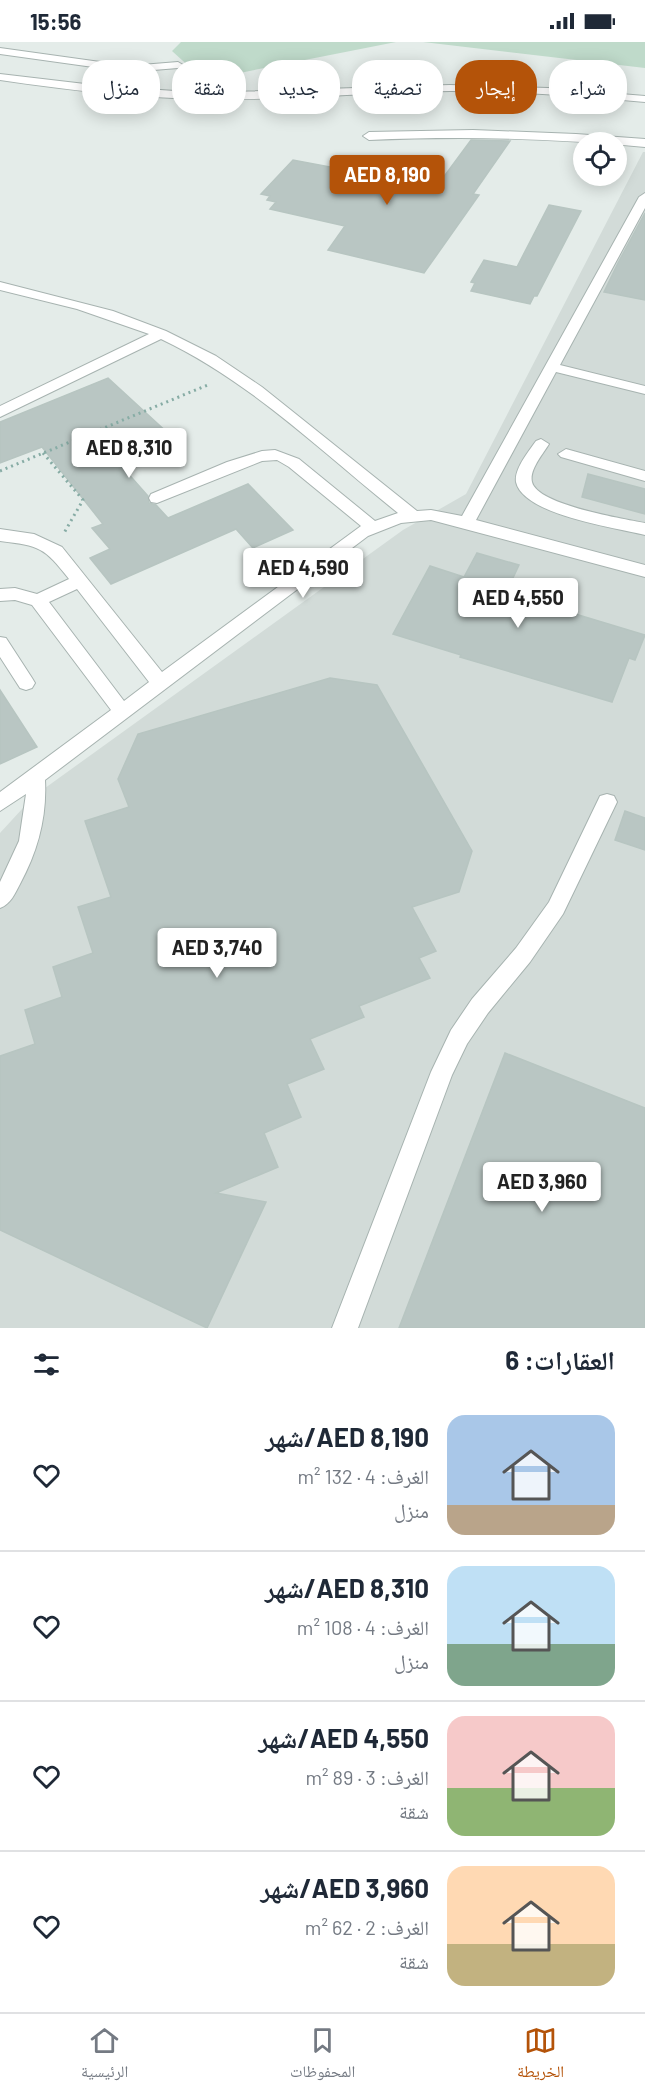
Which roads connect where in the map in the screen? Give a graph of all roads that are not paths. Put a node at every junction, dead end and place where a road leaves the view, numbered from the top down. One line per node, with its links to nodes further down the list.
1 (0, 51): 2 (street)
2 (18, 53): 3 (street); 4 (street)
3 (172, 65)
4 (0, 72)
5 (0, 77): 7 (street)
6 (0, 88): 8 (street)
7 (645, 99)
8 (645, 110)
9 (369, 136): 10 (street)
10 (645, 143)
11 (645, 197): 14 (street)
12 (0, 286): 13 (street)
13 (160, 334): 16 (street); 21 (street)
14 (552, 367): 15 (street); 22 (street)
15 (645, 390)
16 (0, 412)
17 (541, 444): 24 (street)
18 (566, 454): 19 (street)
19 (645, 476)
20 (157, 498): 23 (street)
21 (413, 516): 22 (street); 23 (street)
22 (467, 522): 26 (street)
23 (372, 527): 32 (street)
24 (645, 529)
25 (0, 535): 27 (street)
26 (645, 571)
27 (80, 581): 29 (street); 32 (street)
28 (0, 595): 29 (street)
29 (38, 600): 33 (street)
30 (2, 649): 31 (street)
31 (26, 682)
32 (160, 683): 33 (street)
33 (122, 712): 34 (street)
34 (35, 776): 36 (street); 37 (street)
35 (607, 802): 38 (street)
36 (0, 803)
37 (0, 899)
38 (345, 1328)

